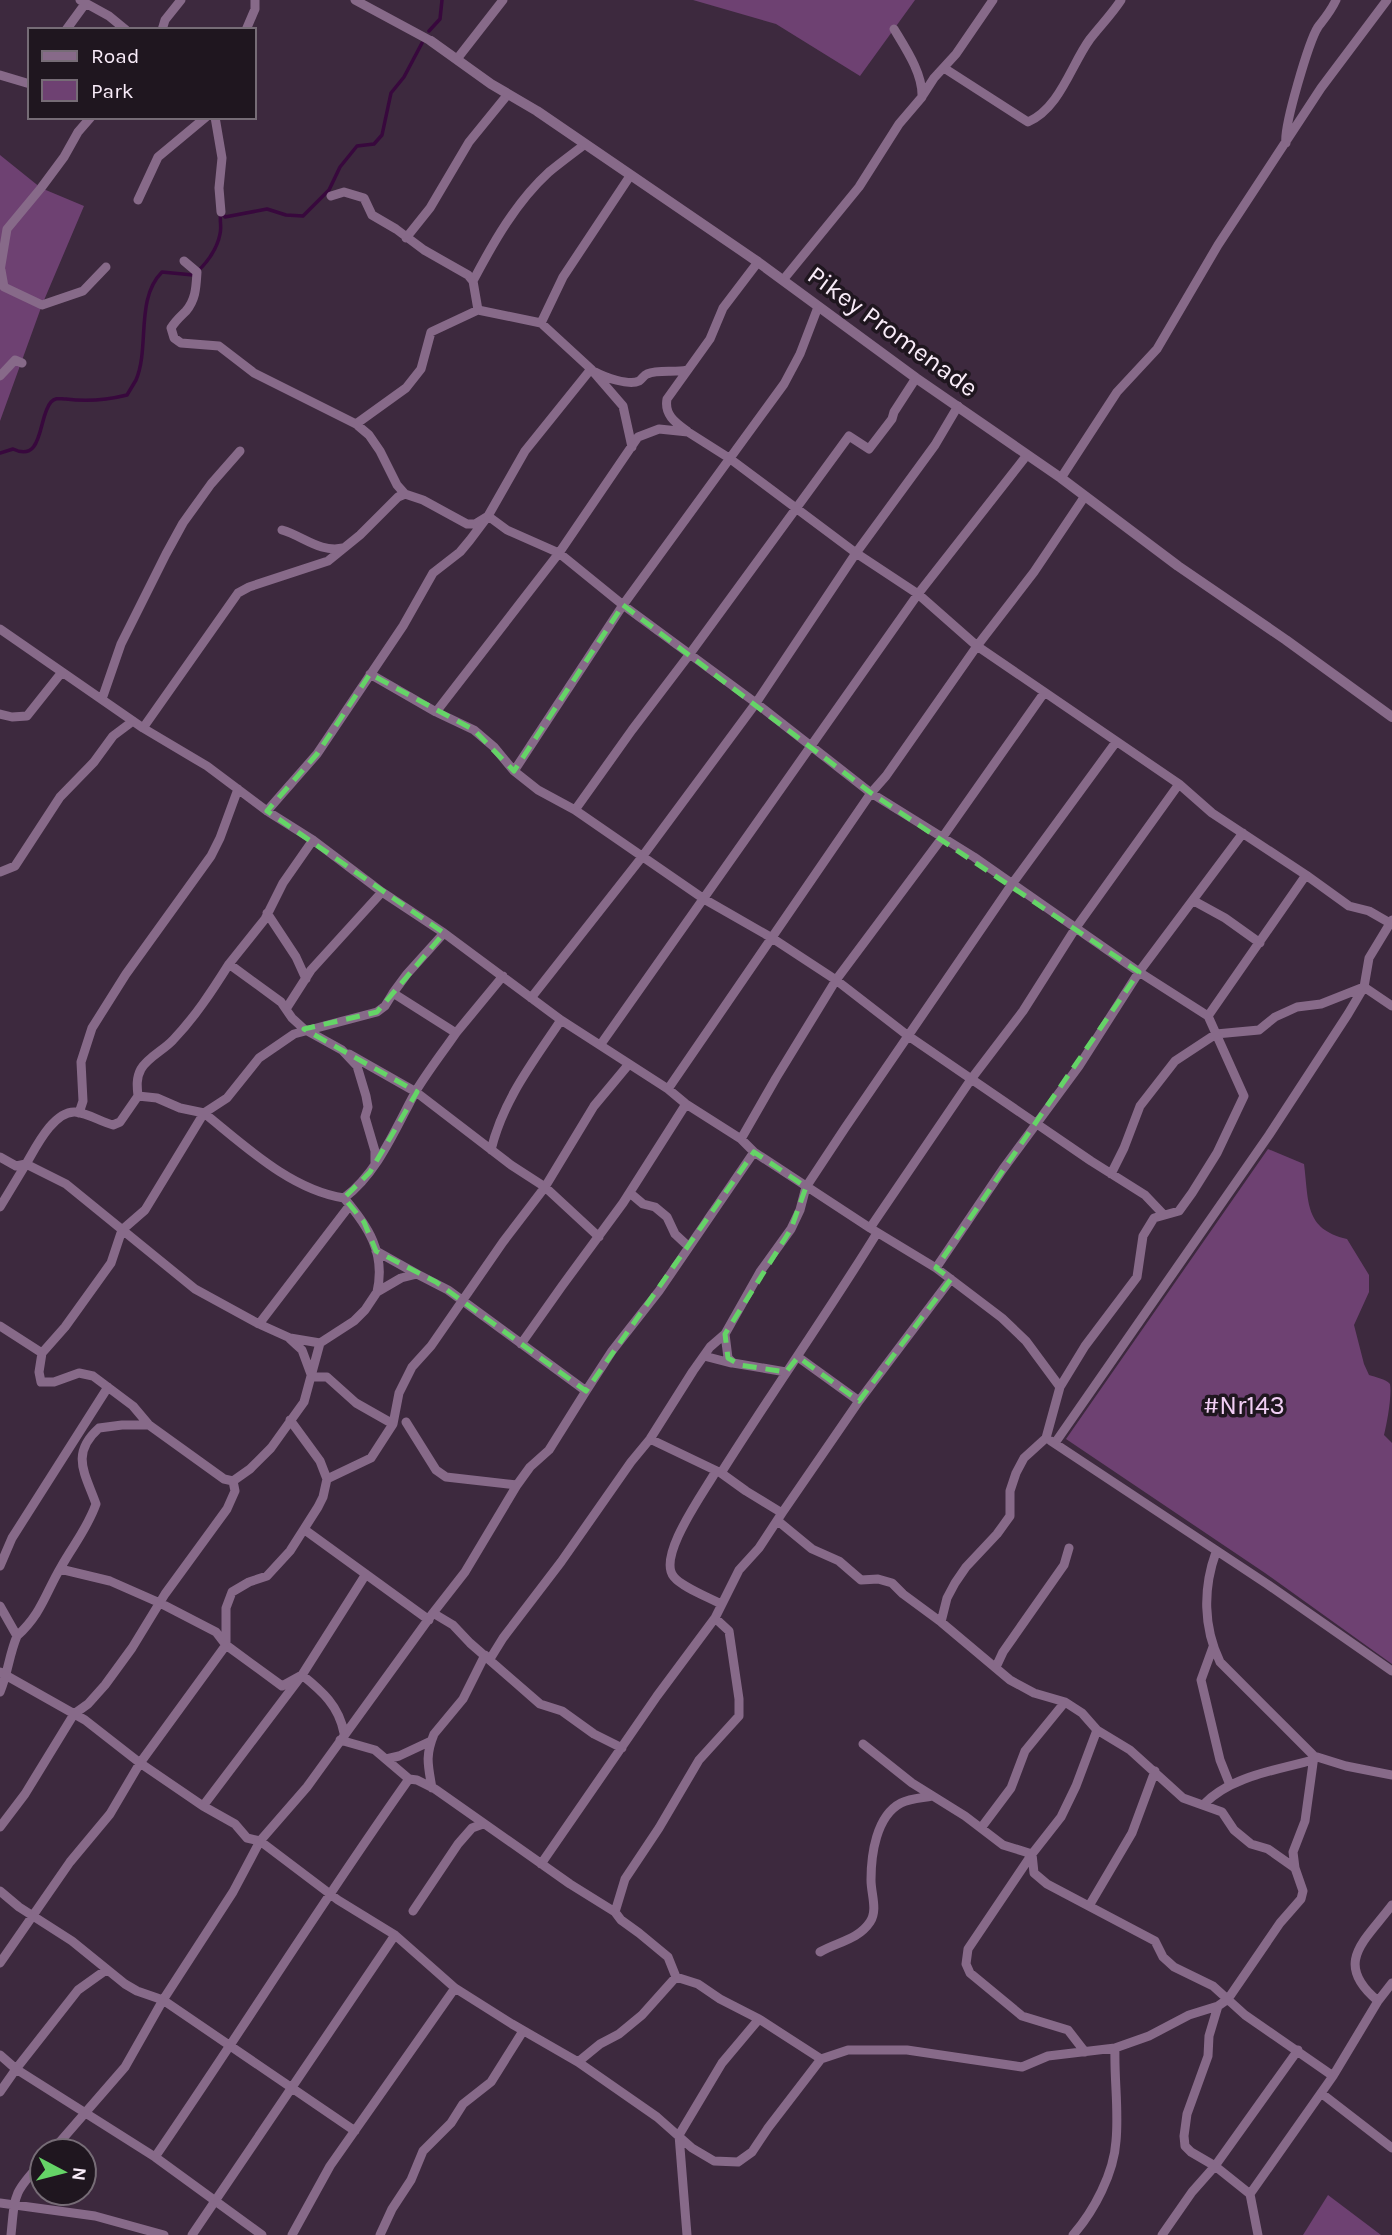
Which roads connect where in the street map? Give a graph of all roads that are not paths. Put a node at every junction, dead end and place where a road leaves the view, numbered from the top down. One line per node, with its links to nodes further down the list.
1 (181, 0): 13 (street)
2 (255, 0): 14 (street)
3 (355, 0): 10 (street, Pikey Promenade)
4 (503, 0): 17 (street)
5 (993, 0): 18 (street)
6 (1121, 0): 18 (street)
7 (1336, 0): 26 (street)
8 (1387, 0): 26 (street)
9 (82, 2): 11 (street); 12 (street)
10 (371, 4): 16 (street, Pikey Promenade)
11 (67, 28)
12 (124, 28)
13 (163, 28)
14 (247, 28)
15 (894, 29): 22 (street)
16 (431, 41): 17 (street, Pikey Promenade)
17 (457, 59): 21 (street, Pikey Promenade)
18 (944, 68): 22 (street)
19 (0, 75): 20 (street)
20 (28, 83)
21 (508, 94): 27 (street, Pikey Promenade); 33 (street)
22 (922, 97): 38 (street)
23 (89, 119): 32 (street)
24 (204, 119): 30 (street)
25 (215, 119): 31 (street)
26 (1286, 143): 55 (street)
27 (584, 145): 28 (street, Pikey Promenade); 39 (street)
28 (630, 176): 35 (street, Pikey Promenade); 42 (street)
29 (331, 195): 33 (street)
30 (138, 200)
31 (221, 212)
32 (4, 229): 37 (street)
33 (406, 238): 39 (street)
34 (184, 261): 49 (street)
35 (758, 262): 38 (street, Pikey Promenade); 45 (street)
36 (106, 267): 37 (street)
37 (1, 270)
38 (783, 280): 40 (street, Pikey Promenade)
39 (473, 281): 41 (street)
40 (818, 307): 47 (street, Pikey Promenade); 54 (street)
41 (478, 310): 42 (street); 49 (street)
42 (541, 323): 44 (street)
43 (22, 363): 46 (street)
44 (591, 369): 45 (street); 51 (street); 59 (street)
45 (688, 369): 50 (street)
46 (0, 376)
47 (916, 378): 48 (street, Pikey Promenade); 58 (street)
48 (958, 406): 53 (street, Pikey Promenade); 63 (street)
49 (356, 424): 56 (street)
50 (688, 432): 51 (street); 54 (street)
51 (632, 447): 62 (street)
52 (240, 451): 72 (street)
53 (1027, 455): 55 (street, Pikey Promenade); 64 (street)
54 (729, 458): 58 (street); 65 (street)
55 (1060, 478): 57 (street, Pikey Promenade)
56 (405, 495): 59 (street); 61 (street)
57 (1085, 496): 67 (street); 76 (street, Pikey Promenade)
58 (796, 508): 63 (street); 68 (street)
59 (488, 516): 62 (street); 70 (street)
60 (282, 530): 61 (street)
61 (344, 548): 78 (street)
62 (559, 553): 65 (street); 74 (street)
63 (856, 553): 64 (street); 73 (street)
64 (918, 594): 67 (street); 80 (street)
65 (623, 606): 68 (street); 81 (street)
66 (0, 629): 69 (street)
67 (977, 646): 71 (street); 84 (street)
68 (690, 655): 73 (street); 85 (street)
69 (62, 672): 72 (street); 75 (street)
70 (370, 674): 74 (street); 86 (street)
71 (1044, 693): 79 (street); 88 (street)
72 (102, 699): 77 (street)
73 (756, 703): 80 (street); 90 (street)
74 (436, 712): 81 (street)
75 (0, 714)
76 (1392, 717)
77 (134, 721): 78 (street); 91 (street)
78 (144, 727): 83 (street)
79 (1116, 742): 82 (street); 93 (street)
80 (811, 746): 84 (street); 95 (street)
81 (514, 771): 85 (street)
82 (1179, 784): 87 (street); 99 (street)
83 (238, 789): 86 (street); 127 (street)
84 (871, 793): 88 (street); 101 (street)
85 (575, 810): 90 (street)
86 (267, 811): 89 (street)
87 (1243, 833): 92 (street); 96 (street)
88 (942, 838): 93 (street); 107 (street)
89 (313, 840): 94 (street); 97 (street)
90 (642, 857): 95 (street); 110 (street)
91 (0, 872)
92 (1306, 875): 98 (street); 102 (street)
93 (1012, 884): 99 (street); 118 (street)
94 (382, 892): 100 (street); 106 (street)
95 (704, 899): 101 (street); 119 (street)
96 (1194, 901): 102 (street); 104 (street)
97 (267, 913): 103 (street); 106 (street)
98 (1391, 921): 108 (street)
99 (1075, 929): 104 (street); 122 (street)
100 (444, 933): 105 (street); 109 (street)
101 (772, 938): 107 (street); 123 (street)
102 (1260, 943): 113 (street)
103 (229, 964): 112 (street); 125 (street)
104 (1139, 972): 113 (street); 129 (street)
105 (503, 976): 110 (street); 116 (street)
106 (306, 979): 112 (street)
107 (836, 981): 118 (street); 130 (street)
108 (1364, 987): 111 (street); 117 (street); 174 (street)
109 (393, 993): 115 (street); 116 (street)
110 (531, 998): 114 (street)
111 (1392, 1006)
112 (286, 1009): 115 (street)
113 (1208, 1016): 117 (street)
114 (561, 1020): 119 (street); 131 (street)
115 (304, 1030): 120 (street); 128 (street)
116 (456, 1033): 124 (street)
117 (1216, 1034): 136 (street); 142 (street)
118 (907, 1035): 122 (street); 138 (street)
119 (601, 1044): 121 (street)
120 (342, 1049): 124 (street); 134 (street)
121 (629, 1064): 123 (street); 137 (street)
122 (972, 1078): 129 (street); 144 (street)
123 (668, 1089): 126 (street)
124 (416, 1092): 131 (street); 134 (street)
125 (138, 1096): 127 (street); 128 (street)
126 (686, 1104): 130 (street); 139 (street)
127 (79, 1113): 135 (street)
128 (204, 1113): 140 (street); 143 (street)
129 (1036, 1124): 136 (street); 148 (street)
130 (741, 1139): 132 (street)
131 (491, 1150): 137 (street)
132 (754, 1152): 138 (street); 146 (street)
133 (0, 1157): 135 (street)
134 (375, 1163): 140 (street)
135 (26, 1164): 141 (street); 143 (street)
136 (1111, 1174): 142 (street)
137 (545, 1187): 145 (street); 152 (street)
138 (806, 1187): 144 (street); 155 (street)
139 (630, 1193): 145 (street); 146 (street)
140 (347, 1202): 147 (street); 153 (street)
141 (0, 1208)
142 (1164, 1215): 166 (street)
143 (122, 1230): 153 (street); 159 (street)
144 (874, 1230): 148 (street); 161 (street)
145 (599, 1237): 158 (street)
146 (689, 1247): 167 (street)
147 (376, 1251): 149 (street); 151 (street)
148 (936, 1268): 150 (street)
149 (417, 1274): 151 (street); 152 (street)
150 (951, 1279): 166 (street); 168 (street)
151 (377, 1292): 157 (street)
152 (462, 1300): 158 (street); 171 (street)
153 (259, 1324): 156 (street)
154 (0, 1326): 159 (street)
155 (725, 1334): 160 (street); 162 (street)
156 (290, 1338): 157 (street); 164 (street)
157 (320, 1343): 164 (street)
158 (522, 1345): 167 (street)
159 (42, 1353): 165 (street)
160 (704, 1356): 162 (street); 173 (street)
161 (798, 1357): 163 (street); 168 (street)
162 (733, 1363): 163 (street)
163 (786, 1372): 175 (street)
164 (312, 1377): 169 (street); 171 (street)
165 (108, 1387): 172 (street); 183 (street)
166 (1059, 1387): 174 (street)
167 (586, 1391): 178 (street)
168 (859, 1401): 179 (street)
169 (290, 1420): 176 (street); 177 (street)
170 (406, 1422): 178 (street)
171 (393, 1424): 176 (street)
172 (149, 1425): 177 (street); 184 (street)
173 (650, 1439): 175 (street); 195 (street)
174 (1051, 1441): 182 (street); 191 (street)
175 (719, 1472): 179 (street); 187 (street)
176 (327, 1479): 180 (street)
177 (233, 1480): 186 (street)
178 (517, 1485): 189 (street)
179 (780, 1517): 187 (street); 191 (street)
180 (304, 1530): 185 (street); 193 (street)
181 (1069, 1548): 196 (street)
182 (1216, 1552): 194 (street); 197 (street)
183 (0, 1566)
184 (60, 1569): 186 (street); 192 (street)
185 (366, 1574): 189 (street); 199 (street)
186 (160, 1602): 193 (street); 202 (street)
187 (721, 1604): 190 (street)
188 (0, 1606): 192 (street)
189 (431, 1616): 195 (street); 204 (street)
190 (715, 1618): 207 (street); 231 (street)
191 (941, 1622): 196 (street)
192 (17, 1636): 198 (street)
193 (226, 1645): 199 (street); 210 (street)
194 (1213, 1647): 208 (street); 214 (street)
195 (487, 1657): 205 (street); 207 (street)
196 (996, 1667): 201 (street)
197 (1392, 1671)
198 (4, 1674): 200 (street); 202 (street)
199 (302, 1675): 204 (street); 218 (street)
200 (0, 1692)
201 (1065, 1702): 203 (street); 221 (street)
202 (74, 1714): 210 (street); 220 (street)
203 (1097, 1730): 211 (street); 223 (street)
204 (342, 1736): 209 (street); 222 (street)
205 (431, 1741): 209 (street); 215 (street)
206 (863, 1744): 216 (street)
207 (622, 1748): 224 (street)
208 (1313, 1758): 212 (street); 214 (street); 225 (street)
209 (386, 1759): 213 (street)
210 (140, 1763): 218 (street); 232 (street)
211 (1155, 1770): 217 (street); 229 (street)
212 (1392, 1775)
213 (409, 1779): 215 (street); 227 (street)
214 (1230, 1784): 217 (street)
215 (432, 1788): 219 (street)
216 (932, 1796): 221 (street); 234 (street)
217 (1204, 1804): 225 (street)
218 (203, 1806): 222 (street)
219 (483, 1824): 224 (street); 230 (street)
220 (0, 1827)
221 (981, 1828): 223 (street)
222 (260, 1841): 227 (street); 241 (street)
223 (1032, 1854): 229 (street); 249 (street)
224 (541, 1864): 231 (street)
225 (1295, 1868): 240 (street)
226 (0, 1891): 232 (street)
227 (331, 1894): 233 (street); 246 (street)
228 (1392, 1905): 242 (street)
229 (1089, 1906): 240 (street)
230 (413, 1911)
231 (615, 1912): 237 (street)
232 (33, 1915): 235 (street); 236 (street)
233 (395, 1935): 239 (street); 255 (street)
234 (820, 1952)
235 (0, 1963)
236 (106, 1970): 241 (street); 253 (street)
237 (676, 1977): 244 (street); 252 (street)
238 (1392, 1983): 242 (street)
239 (455, 1988): 245 (street); 259 (street)
240 (1228, 1999): 243 (street); 248 (street)
241 (163, 2000): 246 (street); 258 (street)
242 (1378, 2001): 254 (street)
243 (1218, 2006): 247 (street); 264 (street)
244 (759, 2019): 251 (street); 260 (street)
245 (523, 2031): 252 (street); 275 (street)
246 (231, 2047): 255 (street); 263 (street)
247 (1115, 2048): 249 (street); 277 (street)
248 (1298, 2050): 254 (street); 264 (street)
249 (1085, 2052): 251 (street)
250 (0, 2055): 253 (street)
251 (821, 2059): 260 (street)
252 (578, 2062): 260 (street)
253 (16, 2069): 256 (street); 258 (street)
254 (1333, 2076): 257 (street)
255 (293, 2088): 259 (street); 267 (street)
256 (0, 2092)
257 (1321, 2093): 262 (street); 266 (street)
258 (85, 2113): 261 (street); 263 (street)
259 (355, 2131): 274 (street)
260 (679, 2135): 276 (street)
261 (64, 2137)
262 (1392, 2148)
263 (155, 2157): 267 (street)
264 (1215, 2166): 266 (street); 278 (street)
265 (28, 2177): 269 (street)
266 (1250, 2194): 279 (street)
267 (216, 2201): 272 (street); 273 (street)
268 (0, 2203): 269 (street)
269 (13, 2204): 270 (street); 271 (street)
270 (11, 2235)
271 (164, 2235)
272 (192, 2235)
273 (262, 2235)
274 (292, 2235)
275 (380, 2235)
276 (687, 2235)
277 (1073, 2235)
278 (1162, 2235)
279 (1258, 2235)

